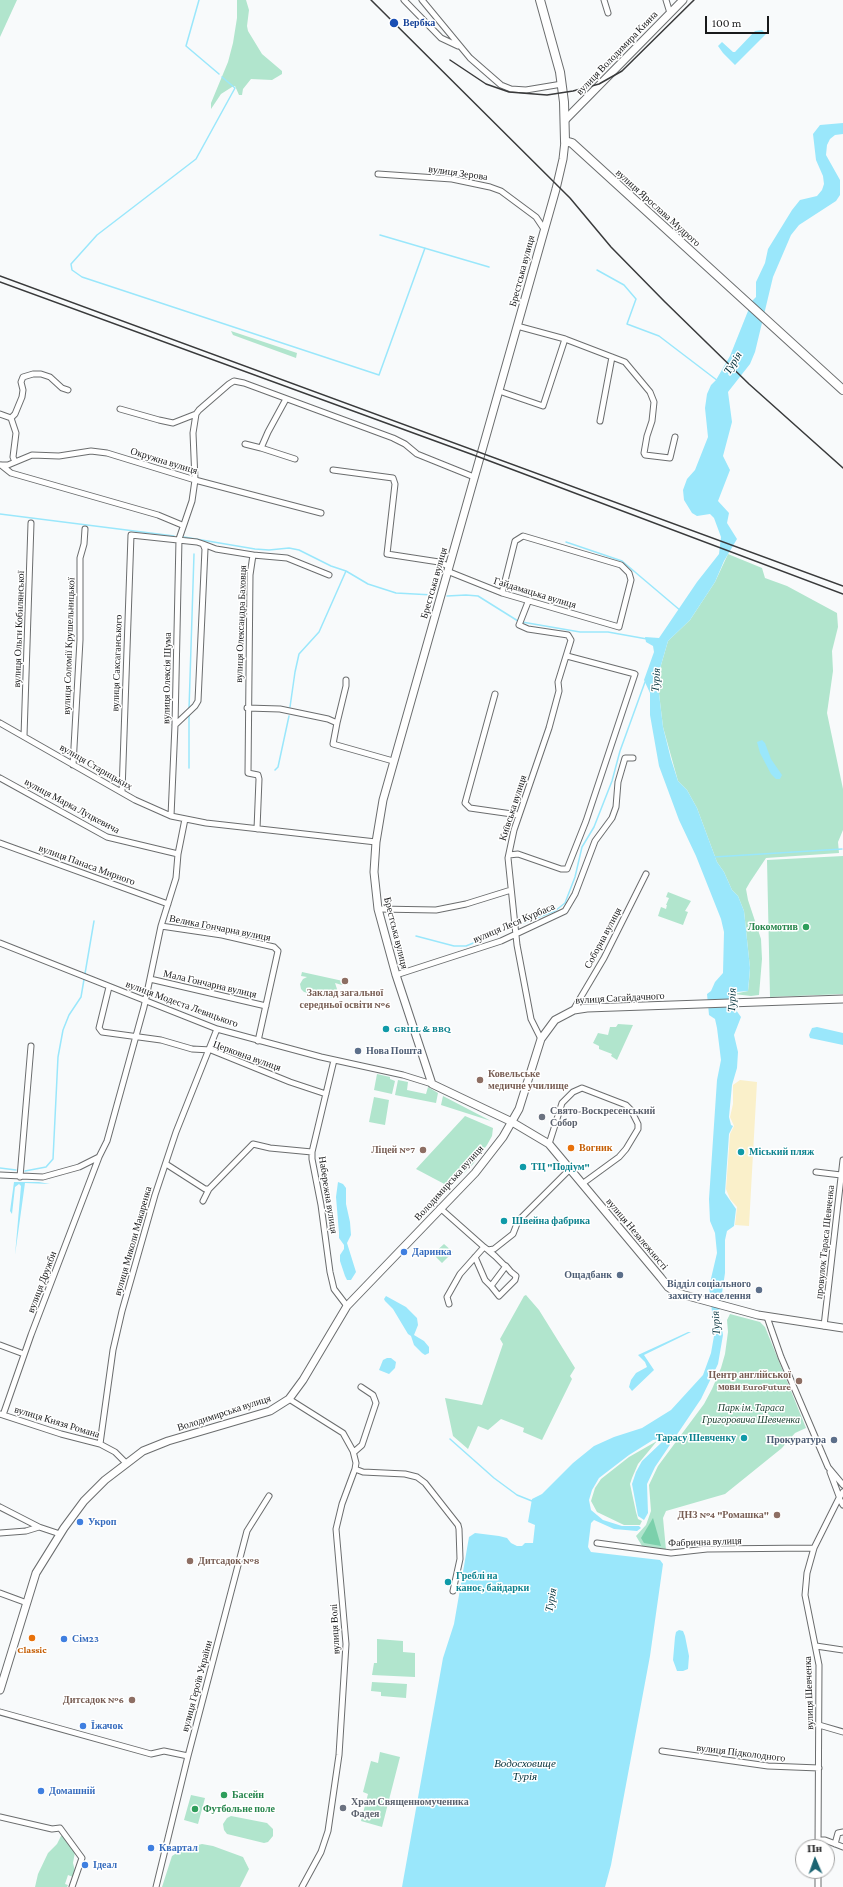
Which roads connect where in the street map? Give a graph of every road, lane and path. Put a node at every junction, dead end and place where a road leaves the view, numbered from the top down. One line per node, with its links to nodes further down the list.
1 (404, 0): 9 (street)
2 (422, 0): 9 (street)
3 (540, 0): 10 (highway, Брестська вулиця)
4 (604, 0): 7 (street)
5 (666, 0): 8 (street)
6 (682, 0): 8 (main road, вулиця Володимира Кияна)
7 (608, 13)
8 (670, 13): 11 (main road, вулиця Володимира Кияна)
9 (461, 47): 10 (street)
10 (562, 84): 11 (highway, Брестська вулиця)
11 (565, 120): 12 (highway, Брестська вулиця)
12 (565, 141): 14 (main road, Брестська вулиця); 19 (highway, вулиця Ярослава Мудрого)
13 (378, 174): 14 (street, вулиця Зерова)
14 (544, 228): 15 (main road, Брестська вулиця)
15 (517, 326): 16 (street); 20 (main road, Брестська вулиця)
16 (564, 339): 17 (street); 20 (street)
17 (612, 357): 26 (street); 27 (street)
18 (68, 390): 25 (street)
19 (843, 390)
20 (498, 391): 34 (main road, Брестська вулиця)
21 (286, 399): 24 (street); 29 (street); 34 (street)
22 (120, 409): 24 (street)
23 (0, 414): 25 (street)
24 (196, 414): 35 (street, вулиця Олексія Шума)
25 (11, 418): 31 (street)
26 (600, 421)
27 (674, 437)
28 (245, 444): 29 (street)
29 (261, 448): 30 (street)
30 (295, 459)
31 (15, 462): 32 (street, Окружна вулиця); 35 (street, Окружна вулиця)
32 (1, 465): 38 (street, Окружна вулиця)
33 (333, 470): 43 (street, Гайдамацька вулиця)
34 (474, 477): 43 (main road, Брестська вулиця)
35 (195, 480): 36 (street, Окружна вулиця); 38 (street, вулиця Олексія Шума)
36 (321, 513)
37 (31, 523): 54 (street, вулиця Ольги Кобилянської)
38 (182, 525): 40 (street, вулиця Олексія Шума)
39 (85, 529): 57 (street, вулиця Соломії Крушельницької)
40 (179, 539): 41 (street); 53 (street, вулиця Олексія Шума); 59 (street, вулиця Саксаганського)
41 (203, 544): 42 (street); 53 (street)
42 (253, 555): 44 (street, вулиця Олександра Баховця); 50 (street, вулиця Олександра Баховця)
43 (448, 569): 45 (street, Гайдамацька вулиця); 56 (main road, Брестська вулиця)
44 (329, 575)
45 (502, 593): 46 (street, Гайдамацька вулиця); 46 (street, Гайдамацька вулиця)
46 (528, 602): 47 (street, Київська вулиця)
47 (568, 656): 60 (street, Київська вулиця); 67 (street)
48 (346, 680): 51 (street)
49 (495, 694): 60 (street)
50 (247, 708): 51 (street); 63 (street, вулиця Олександра Баховця)
51 (337, 723): 56 (street)
52 (0, 724): 54 (street, вулиця Старицьких)
53 (175, 725): 61 (street, вулиця Олексія Шума)
54 (24, 736): 57 (street, вулиця Старицьких)
55 (633, 758): 73 (street, вулиця Леся Курбаса)
56 (393, 761): 64 (main road, Брестська вулиця)
57 (73, 765): 59 (street, вулиця Старицьких)
58 (0, 778): 66 (street, вулиця Марка Луцкевича)
59 (122, 792): 61 (street, вулиця Старицьких)
60 (519, 815): 67 (street, Київська вулиця)
61 (171, 816): 62 (street, вулиця Старицьких)
62 (185, 819): 63 (street, вулиця Старицьких); 66 (street)
63 (256, 829): 64 (street, вулиця Старицьких)
64 (376, 842): 71 (main road, Брестська вулиця)
65 (0, 843): 70 (street, вулиця Панаса Мирного)
66 (178, 854): 70 (street)
67 (509, 855): 69 (street, Київська вулиця)
68 (646, 874): 81 (street, Соборна вулиця)
69 (511, 890): 71 (street); 73 (street, Київська вулиця)
70 (168, 904): 72 (street)
71 (378, 909): 75 (main road, Брестська вулиця)
72 (162, 926): 76 (street); 80 (street, Велика Гончарна вулиця)
73 (515, 934): 75 (street, вулиця Леся Курбаса); 85 (street, Київська вулиця)
74 (0, 943): 77 (street, вулиця Модеста Левицького)
75 (396, 975): 89 (main road, Брестська вулиця)
76 (150, 979): 79 (street); 80 (street, Мала Гончарна вулиця)
77 (109, 987): 79 (street, вулиця Модеста Левицького); 83 (street, Церковна вулиця)
78 (843, 999): 81 (main road, вулиця Сагайдачного)
79 (145, 1001): 82 (street, вулиця Модеста Левицького); 83 (street)
80 (266, 1006): 84 (street, Велика Гончарна вулиця)
81 (575, 1009): 85 (main road, вулиця Сагайдачного)
82 (217, 1029): 84 (street, вулиця Модеста Левицького); 87 (street, вулиця Миколи Макаренка)
83 (136, 1036): 87 (street, Церковна вулиця); 94 (street)
84 (258, 1040): 88 (street, вулиця Модеста Левицького)
85 (541, 1040): 91 (main road, вулиця Сагайдачного)
86 (31, 1046): 101 (street)
87 (208, 1050): 90 (street, Церковна вулиця); 96 (street, вулиця Миколи Макаренка)
88 (334, 1060): 89 (street, вулиця Модеста Левицького); 90 (street, Набережна вулиця)
89 (432, 1084): 91 (main road)
90 (326, 1094): 93 (street, Набережна вулиця)
91 (512, 1122): 92 (main road, вулиця Незалежності); 105 (main road, Володимирська вулиця)
92 (549, 1144): 97 (main road, вулиця Незалежності); 102 (street)
93 (312, 1152): 103 (street); 111 (street, Набережна вулиця)
94 (99, 1157): 101 (street); 116 (street, вулиця Дружби)
95 (843, 1160): 99 (street, провулок Тараса Шевченка)
96 (166, 1164): 103 (street); 120 (street, вулиця Миколи Макаренка)
97 (570, 1169): 102 (main road, вулиця Незалежності); 106 (street)
98 (816, 1172): 99 (street)
99 (842, 1173): 113 (street, провулок Тараса Шевченка)
100 (0, 1175): 101 (street)
101 (20, 1176)
102 (582, 1184): 112 (main road, вулиця Незалежності)
103 (209, 1189): 104 (street)
104 (203, 1201)
105 (440, 1208): 106 (street); 111 (main road, Володимирська вулиця)
106 (486, 1248): 107 (street); 108 (street)
107 (475, 1257): 109 (street); 110 (street)
108 (506, 1266): 109 (street); 109 (street)
109 (491, 1286)
110 (449, 1304)
111 (347, 1306): 118 (main road, Володимирська вулиця)
112 (767, 1317): 113 (main road, вулиця Незалежності); 124 (street)
113 (824, 1326): 114 (main road, вулиця Незалежності)
114 (843, 1328)
115 (0, 1345): 116 (street)
116 (24, 1354): 119 (street, вулиця Дружби)
117 (361, 1386): 121 (street)
118 (289, 1399): 121 (street, вулиця Волі); 122 (main road, Володимирська вулиця)
119 (1, 1414): 120 (street, вулиця Князя Романа)
120 (100, 1444): 122 (street, вулиця Князя Романа)
121 (354, 1452): 123 (street, вулиця Волі)
122 (126, 1463): 133 (main road, Володимирська вулиця)
123 (355, 1469): 136 (street); 155 (street, вулиця Волі)
124 (829, 1469): 125 (street); 126 (street)
125 (843, 1485)
126 (840, 1495): 128 (street); 130 (street, вулиця Шевченка)
127 (269, 1496): 146 (street, вулиця Героїв України)
128 (843, 1506): 130 (street)
129 (0, 1507): 131 (street)
130 (833, 1511): 135 (street, вулиця Шевченка)
131 (39, 1527): 132 (street); 133 (street)
132 (0, 1533)
133 (60, 1534): 138 (main road, Володимирська вулиця)
134 (597, 1543): 135 (street, Фабрична вулиця)
135 (814, 1548): 139 (street, вулиця Шевченка)
136 (453, 1591)
137 (0, 1593): 138 (street)
138 (27, 1603): 141 (main road, Володимирська вулиця)
139 (816, 1646): 140 (street); 143 (street, вулиця Шевченка)
140 (843, 1650)
141 (0, 1690)
142 (0, 1712): 146 (street)
143 (819, 1725): 144 (street); 147 (street, вулиця Шевченка)
144 (843, 1732)
145 (662, 1751): 147 (street, вулиця Підколодного)
146 (188, 1756): 154 (street, вулиця Героїв України)
147 (819, 1768): 150 (street, вулиця Шевченка)
148 (0, 1817): 153 (street)
149 (843, 1832): 151 (street)
150 (818, 1839)
151 (836, 1844): 152 (street)
152 (843, 1847)
153 (72, 1887)
154 (156, 1887)
155 (302, 1887)

